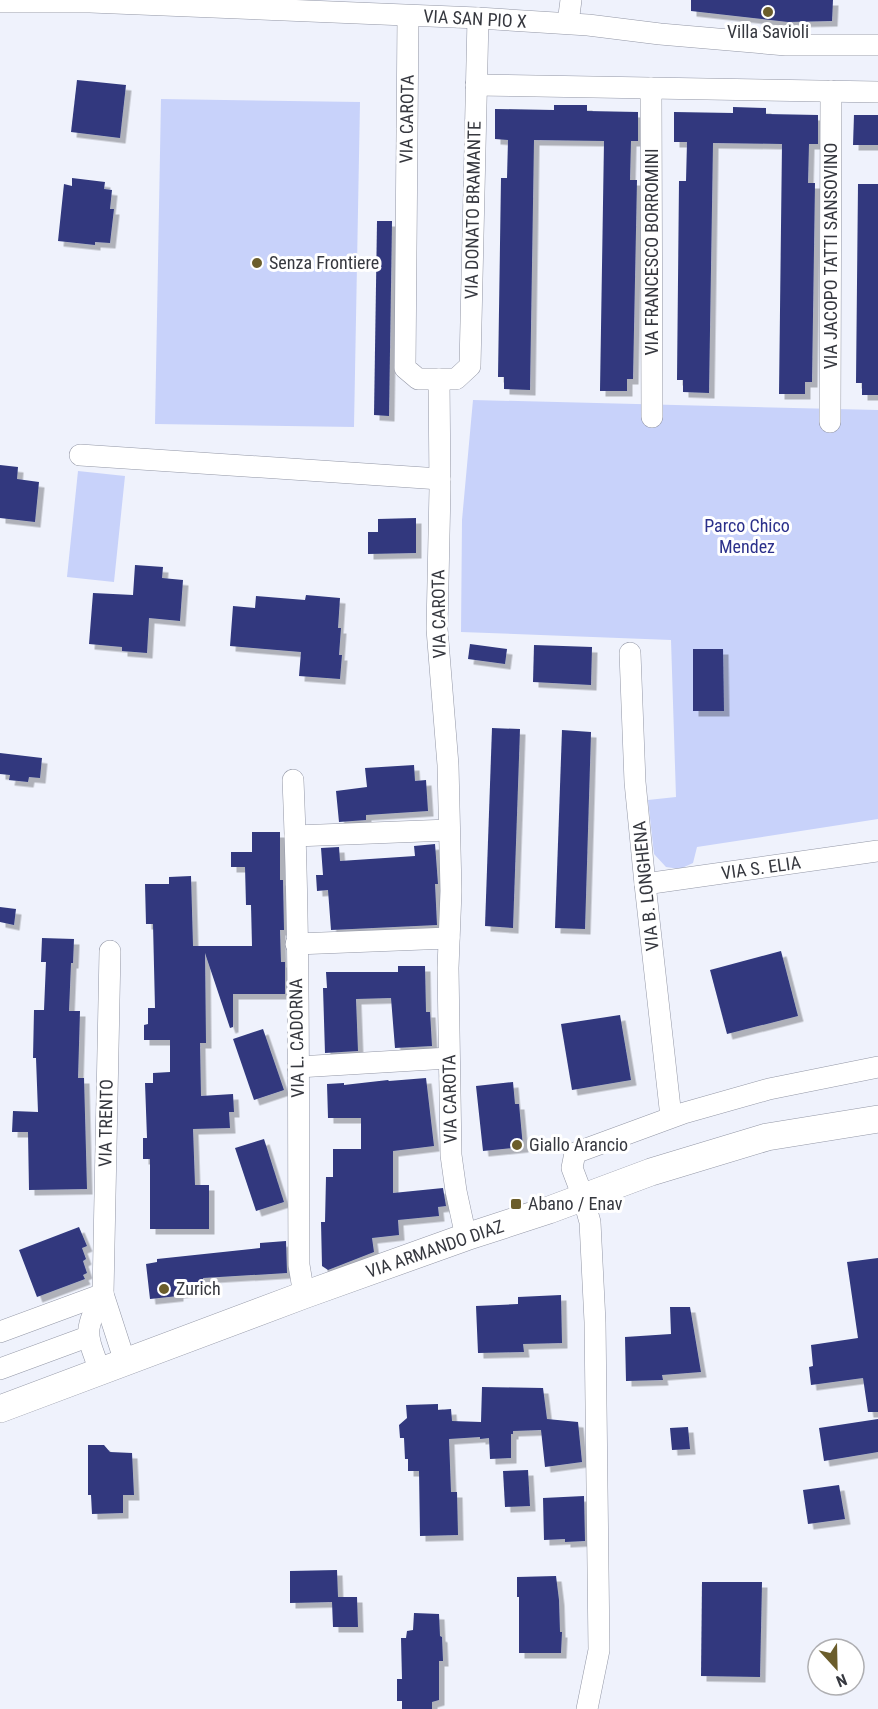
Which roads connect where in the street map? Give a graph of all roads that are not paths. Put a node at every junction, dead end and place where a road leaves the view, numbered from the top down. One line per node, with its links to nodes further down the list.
1 (571, 0): 5 (street)
2 (0, 2): 3 (street, VIA SAN PIO X)
3 (408, 16): 4 (street, VIA SAN PIO X); 11 (street, VIA CAROTA)
4 (478, 18): 5 (street, VIA SAN PIO X); 7 (street, VIA DONATO BRAMANTE)
5 (568, 24): 6 (street, VIA SAN PIO X)
6 (878, 45)
7 (476, 85): 8 (street); 11 (street, VIA DONATO BRAMANTE)
8 (651, 88): 9 (street); 12 (street, VIA FRANCESCO BORROMINI)
9 (831, 91): 10 (street); 13 (street, VIA JACOPO TATTI SANSOVINO)
10 (878, 92)
11 (439, 379): 15 (street, VIA CAROTA)
12 (652, 417)
13 (830, 422)
14 (80, 455): 15 (street)
15 (440, 479): 18 (street, VIA CAROTA)
16 (630, 653): 21 (street, VIA B. LONGHENA)
17 (293, 780): 19 (street, VIA L. CADORNA)
18 (449, 830): 19 (street); 22 (street, VIA CAROTA)
19 (296, 836): 23 (street, VIA L. CADORNA)
20 (878, 851): 21 (street, VIA S. ELIA)
21 (645, 884): 28 (street, VIA B. LONGHENA)
22 (449, 938): 23 (street); 25 (street, VIA CAROTA)
23 (296, 944): 26 (street, VIA L. CADORNA)
24 (110, 951): 32 (street, VIA TRENTO)
25 (449, 1058): 26 (street); 31 (street, VIA CAROTA)
26 (298, 1067): 33 (street, VIA L. CADORNA)
27 (878, 1067): 28 (street)
28 (671, 1117): 30 (street)
29 (878, 1119): 30 (street, VIA ARMANDO DIAZ)
30 (584, 1197): 31 (street, VIA ARMANDO DIAZ); 40 (street)
31 (466, 1238): 33 (street, VIA ARMANDO DIAZ)
32 (103, 1294): 34 (street); 35 (street); 36 (street)
33 (304, 1295): 36 (street, VIA ARMANDO DIAZ)
34 (0, 1332)
35 (87, 1337): 37 (street); 38 (street)
36 (122, 1353): 38 (street, VIA ARMANDO DIAZ)
37 (0, 1369)
38 (100, 1371): 39 (street, VIA ARMANDO DIAZ)
39 (0, 1409)
40 (587, 1709)

